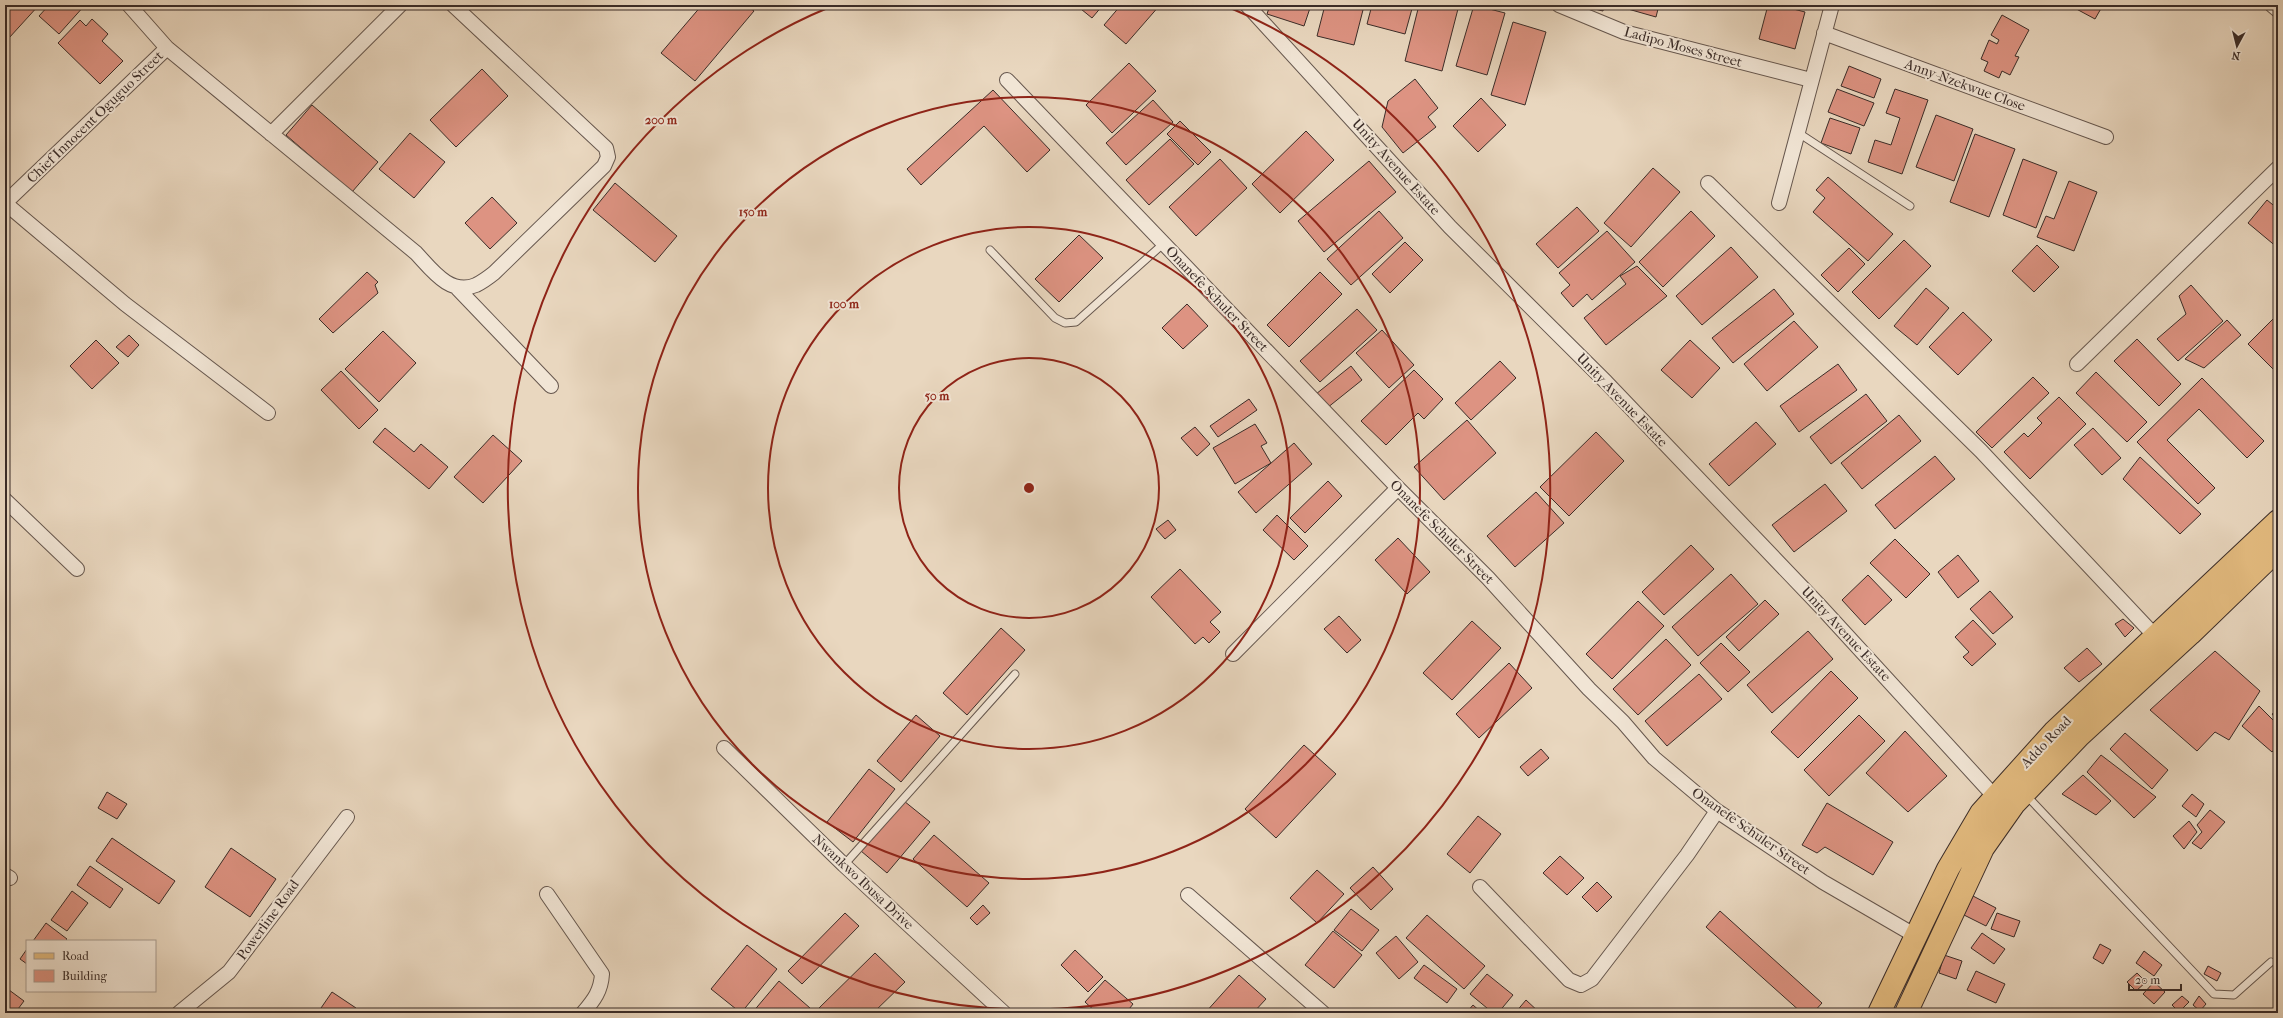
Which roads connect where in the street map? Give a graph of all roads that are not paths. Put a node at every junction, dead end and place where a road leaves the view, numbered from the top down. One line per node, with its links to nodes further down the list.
1 (129, 5): 10 (street)
2 (400, 5): 14 (street)
3 (453, 5): 23 (street)
4 (1247, 5): 37 (street, Unity Avenue Estate)
5 (1559, 5): 12 (street, Ladipo Moses Street)
6 (1832, 5): 9 (street)
7 (2272, 5): 8 (street)
8 (2278, 10)
9 (1824, 33): 12 (street); 15 (street, Anny-Nzekwue Close)
10 (167, 48): 14 (street); 18 (street, Chief Innocent Oguguo Street)
11 (1007, 80): 21 (street, Onanefe Schuler Street)
12 (1811, 80): 13 (street)
13 (1797, 132): 19 (street); 20 (lane)
14 (271, 134): 23 (street)
15 (2106, 137)
16 (2278, 168): 24 (street)
17 (1708, 183): 32 (street)
18 (5, 203): 26 (street)
19 (1779, 203)
20 (1910, 206)
21 (1163, 244): 22 (lane); 27 (street, Onanefe Schuler Street)
22 (990, 250)
23 (458, 288): 25 (street)
24 (2077, 364)
25 (551, 386)
26 (268, 413)
27 (1398, 488): 33 (street); 38 (street, Onanefe Schuler Street)
28 (5, 500): 31 (street)
29 (2278, 521): 32 (main road, Addo Road)
30 (2277, 552): 36 (main road, Addo Road)
31 (77, 569)
32 (2155, 636): 37 (main road, Addo Road)
33 (1234, 654)
34 (1015, 674): 40 (lane)
35 (724, 748): 40 (street, Nwankwo Ibusa Drive)
36 (2024, 793): 45 (lane); 51 (main road, Addo Road)
37 (1995, 797): 44 (main road, Addo Road)
38 (1717, 811): 41 (street); 44 (street, Onanefe Schuler Street)
39 (347, 817): 46 (street, Powerline Road)
40 (844, 865): 48 (street, Nwankwo Ibusa Drive)
41 (1480, 887)
42 (547, 894): 47 (street)
43 (1188, 895): 49 (street)
44 (1916, 936): 50 (main road, Addo Road)
45 (2271, 962)
46 (179, 1013)
47 (583, 1013)
48 (1004, 1013)
49 (1323, 1013)
50 (1879, 1013)
51 (1906, 1013)

